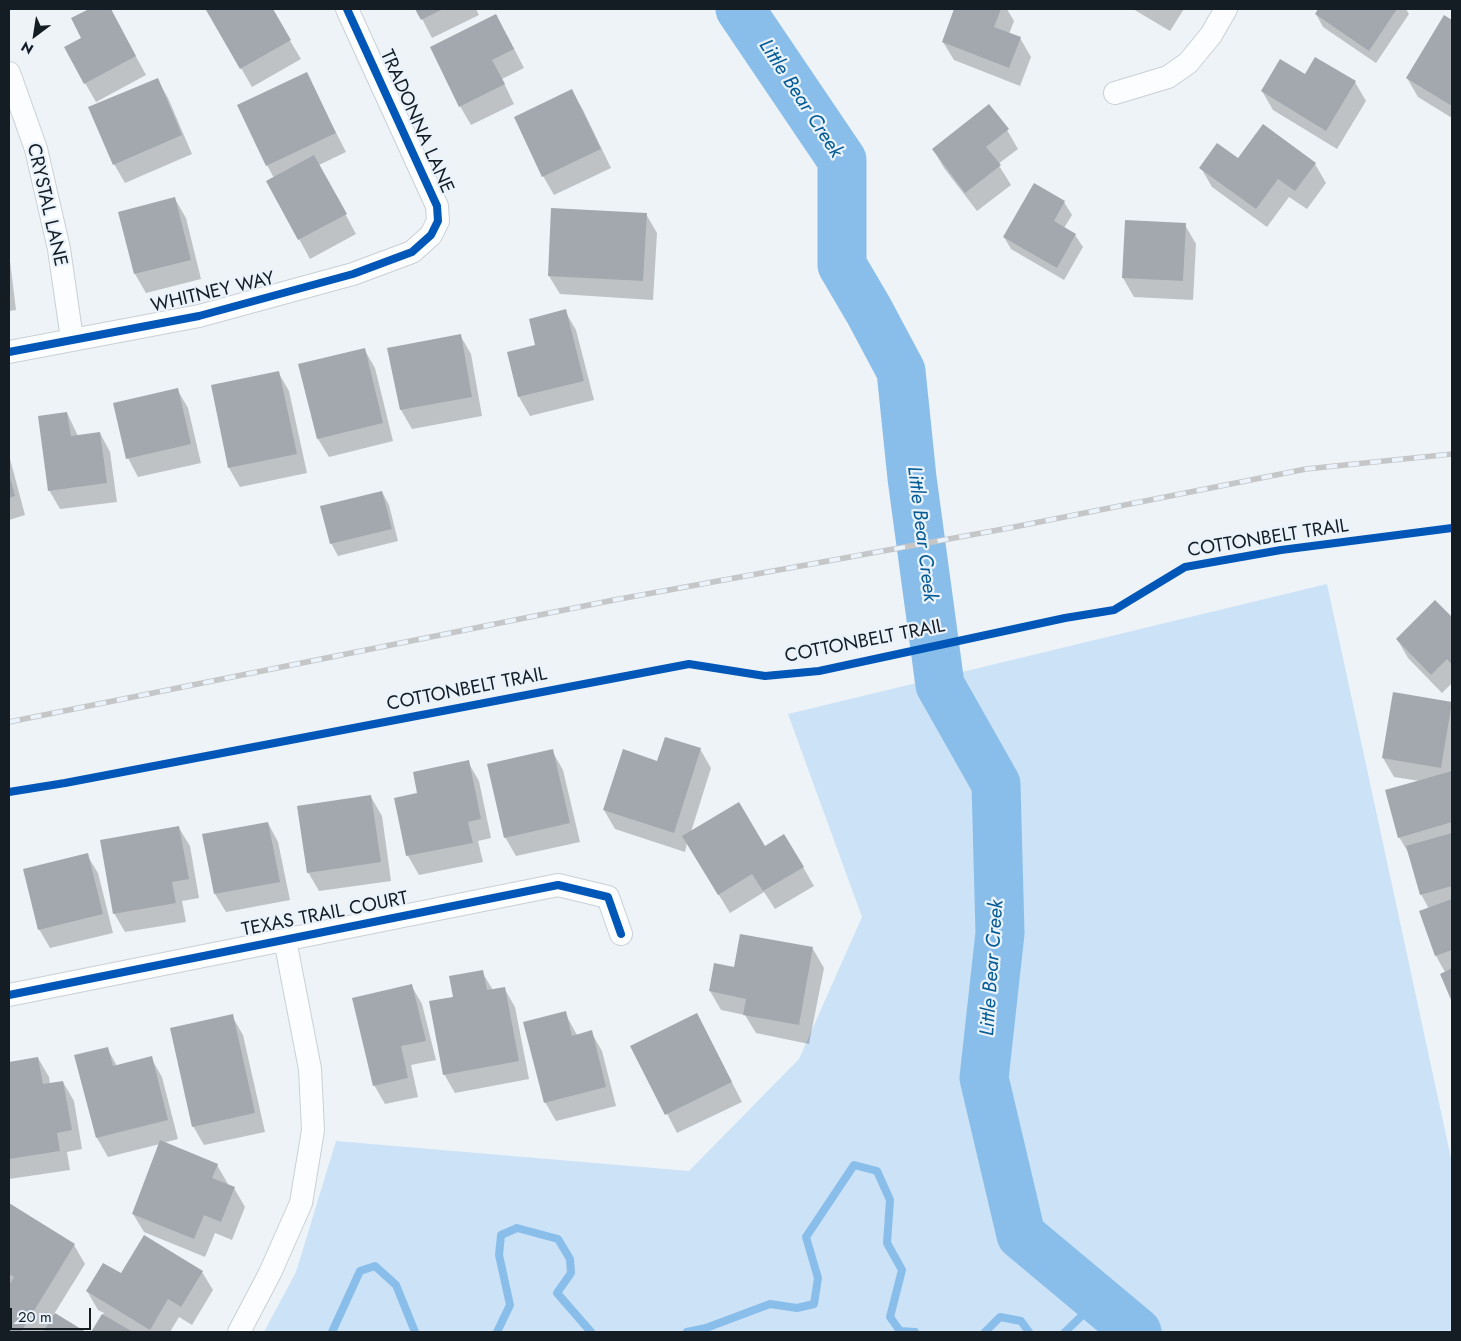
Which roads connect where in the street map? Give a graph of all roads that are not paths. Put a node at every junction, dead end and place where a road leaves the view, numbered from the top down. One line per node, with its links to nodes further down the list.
1 (347, 9): 5 (street, TRADONNA LANE)
2 (1226, 9): 4 (street)
3 (9, 73): 6 (street, CRYSTAL LANE)
4 (1114, 93)
5 (419, 246): 6 (street, WHITNEY WAY)
6 (72, 339): 7 (street, WHITNEY WAY)
7 (9, 352)
8 (621, 934): 9 (street, TEXAS TRAIL COURT)
9 (285, 940): 10 (street, TEXAS TRAIL COURT); 11 (street)
10 (9, 995)
11 (239, 1332)

